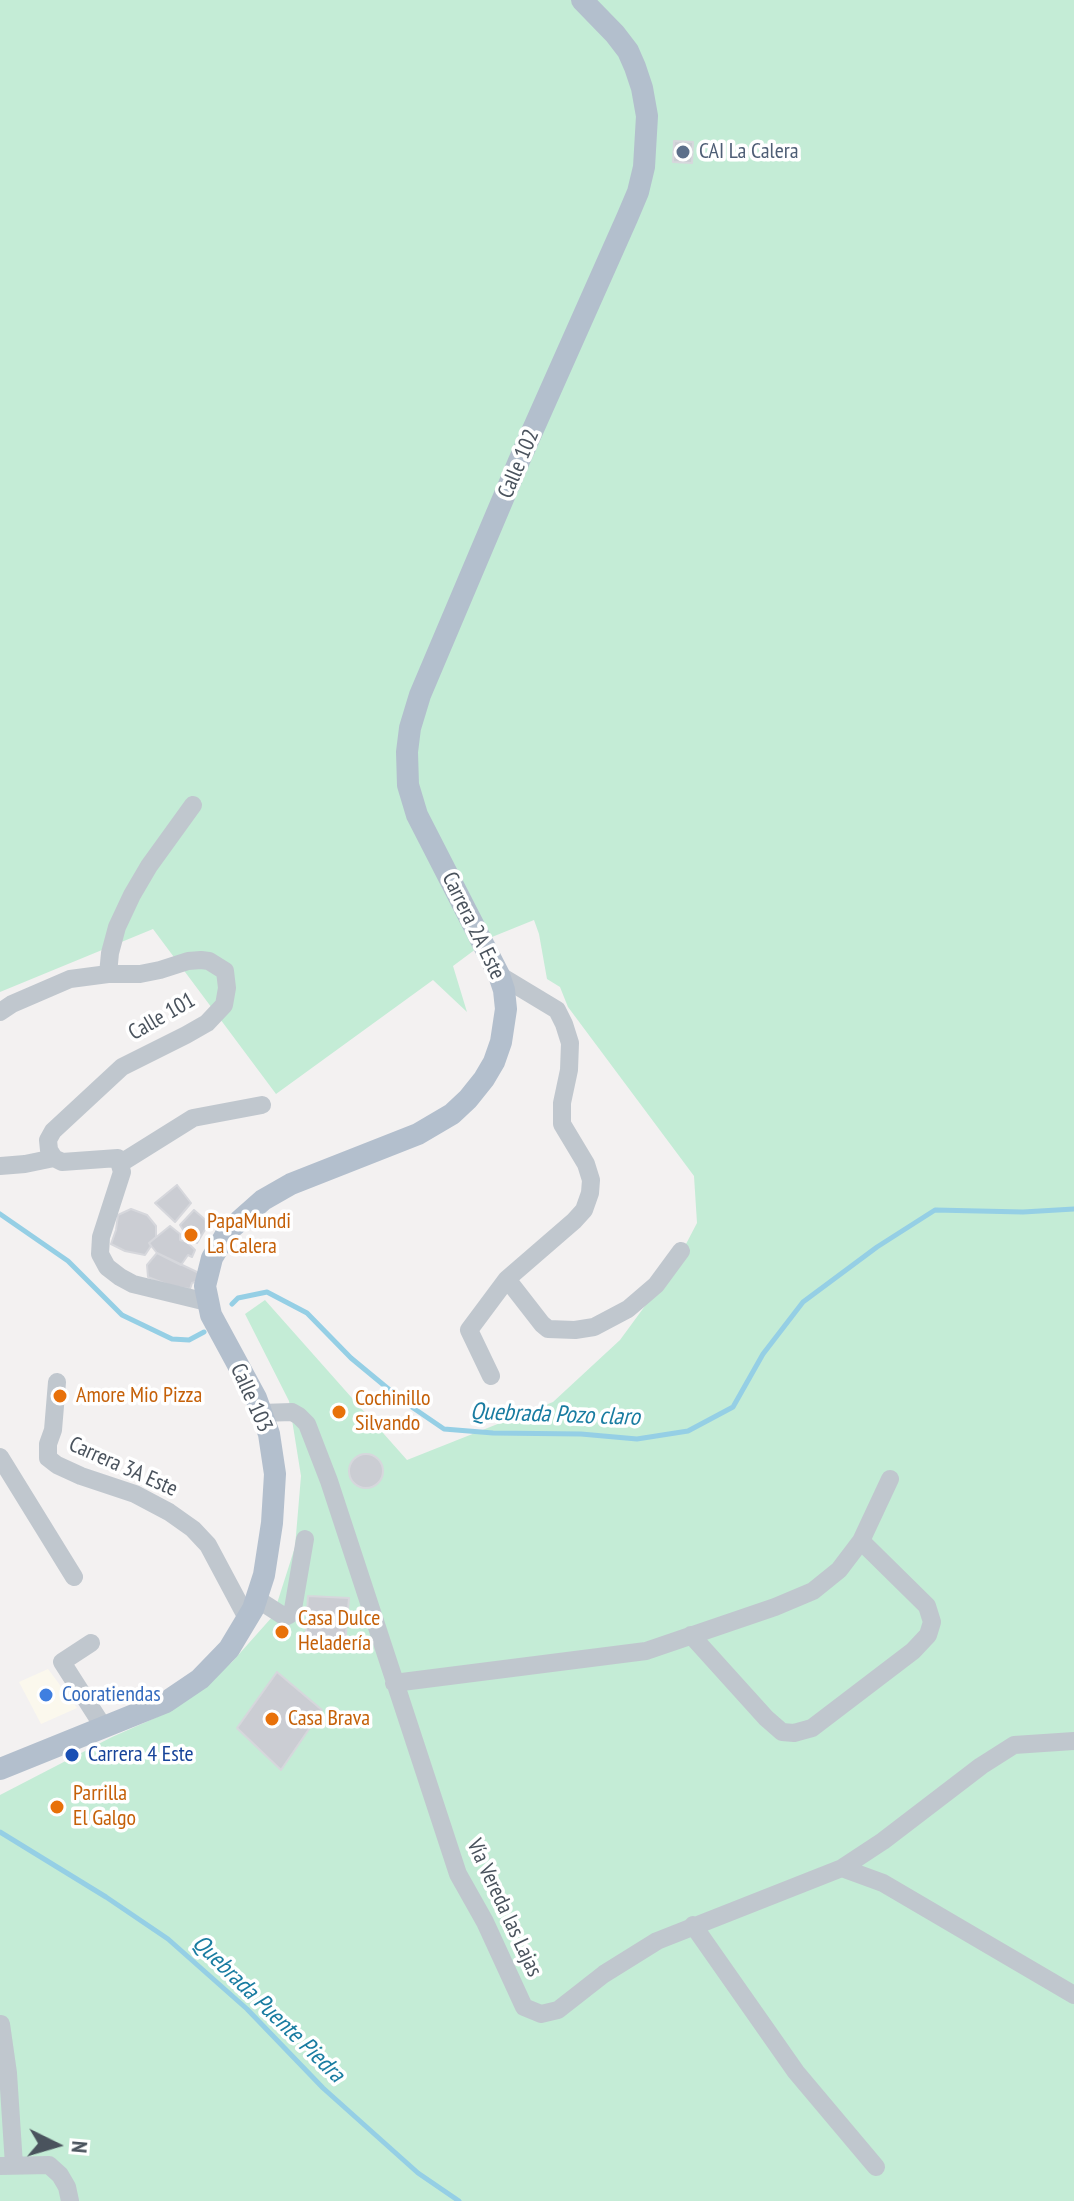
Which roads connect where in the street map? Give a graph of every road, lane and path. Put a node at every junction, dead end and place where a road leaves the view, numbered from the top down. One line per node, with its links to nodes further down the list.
1 (582, 0): 3 (main road, Calle 102)
2 (193, 805): 4 (street)
3 (417, 815): 5 (main road, Carrera 2A Este)
4 (108, 974): 6 (street, Calle 101); 9 (street, Calle 101)
5 (499, 975): 7 (main road, Carrera 2A Este); 13 (street)
6 (0, 1012)
7 (501, 1042): 14 (main road, Calle 103)
8 (262, 1105): 10 (street)
9 (54, 1158): 10 (street); 11 (street)
10 (121, 1163): 14 (street)
11 (0, 1166)
12 (681, 1251): 13 (street)
13 (507, 1279): 15 (street)
14 (207, 1302): 17 (main road, Calle 103)
15 (491, 1376)
16 (57, 1382): 24 (street, Carrera 3A Este)
17 (261, 1413): 23 (main road, Calle 103); 27 (street, Vía Vereda las Lajas)
18 (0, 1457): 22 (street)
19 (890, 1479): 21 (street)
20 (305, 1539): 23 (street)
21 (861, 1541): 25 (street); 25 (street)
22 (74, 1577)
23 (257, 1599): 24 (main road, Calle 103)
24 (248, 1620): 28 (main road, Calle 103)
25 (691, 1635): 27 (street)
26 (91, 1643): 28 (street)
27 (394, 1683): 32 (street, Vía Vereda las Lajas)
28 (104, 1728): 30 (main road, Calle 103)
29 (1074, 1741): 31 (street, Vía Vereda las Lajas)
30 (0, 1769)
31 (842, 1868): 32 (street, Vía Vereda las Lajas); 33 (street)
32 (693, 1925): 36 (street)
33 (1074, 1995)
34 (1, 2024): 35 (street)
35 (7, 2165): 37 (street)
36 (876, 2167)
37 (70, 2201)

